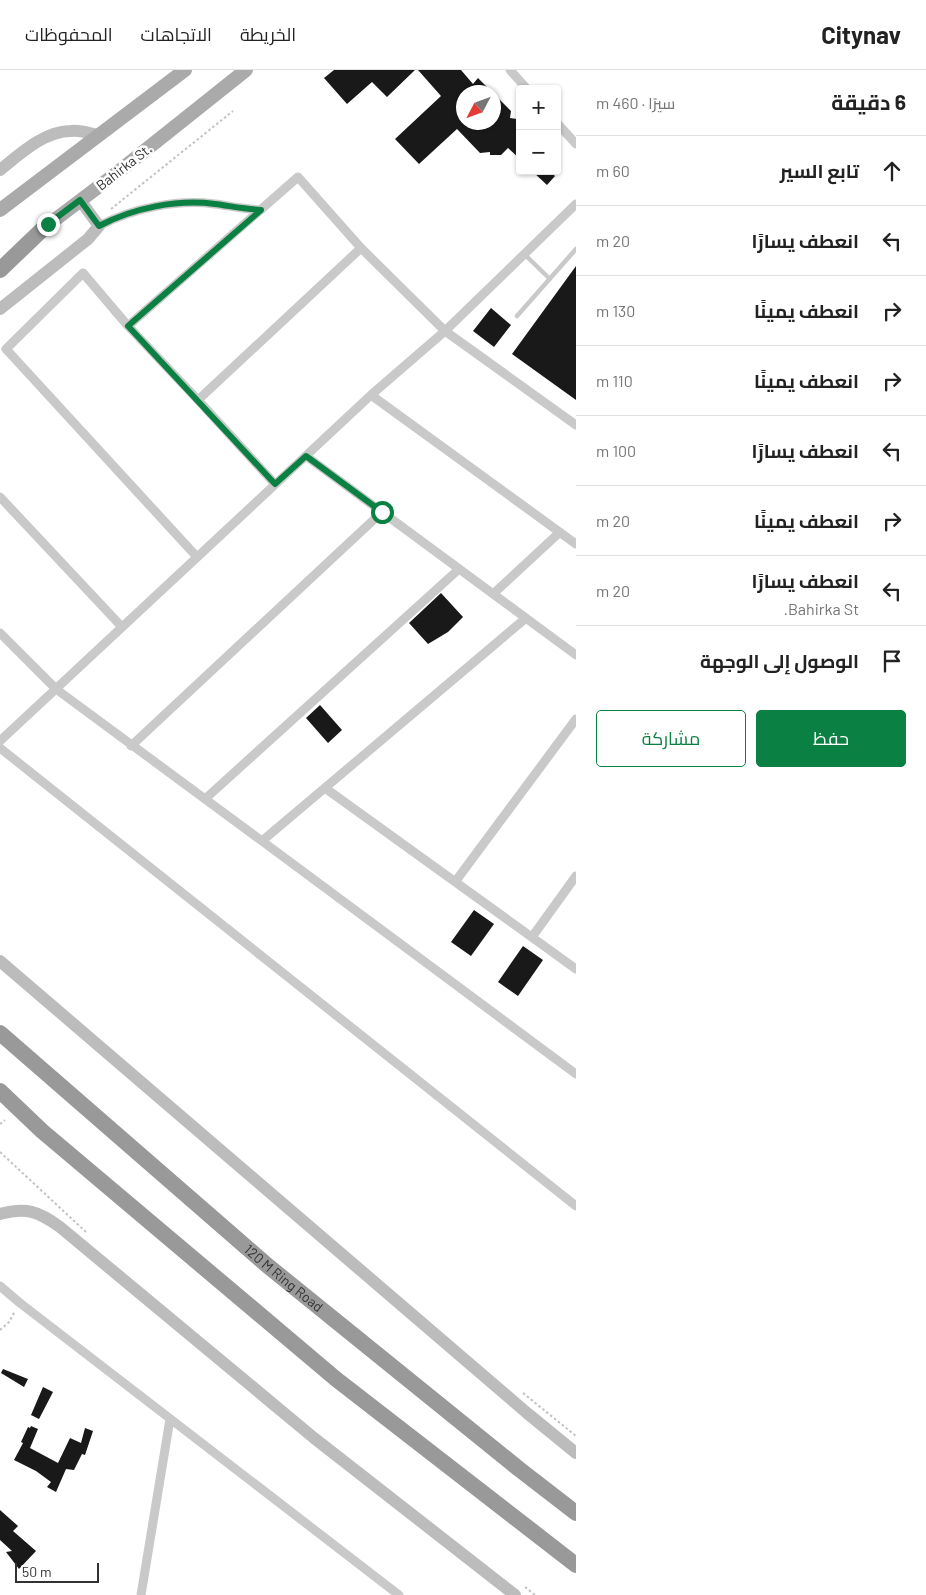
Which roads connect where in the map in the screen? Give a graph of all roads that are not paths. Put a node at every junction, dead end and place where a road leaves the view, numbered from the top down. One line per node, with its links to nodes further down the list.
1 (185, 70): 6 (main road)
2 (246, 70): 9 (main road, Bahirka St.)
3 (510, 70): 4 (street)
4 (523, 85)
5 (561, 127): 7 (street)
6 (98, 135): 8 (street); 11 (main road)
7 (576, 144)
8 (0, 170)
9 (80, 200): 13 (main road, Bahirka St.); 14 (street)
10 (576, 204): 17 (street)
11 (0, 210)
12 (261, 210): 14 (street); 15 (street); 23 (street)
13 (48, 224): 18 (main road, Bahirka St.); 19 (highway)
14 (99, 226): 21 (street)
15 (361, 248): 24 (street); 27 (street)
16 (576, 250): 20 (lane)
17 (524, 254): 20 (lane); 24 (street)
18 (0, 262)
19 (0, 270)
20 (550, 279): 22 (lane)
21 (0, 309)
22 (518, 316)
23 (128, 326): 25 (street); 27 (street)
24 (445, 330): 26 (street); 28 (street)
25 (3, 352): 35 (street)
26 (371, 395): 29 (street); 33 (street)
27 (198, 400): 30 (street)
28 (576, 425)
29 (306, 456): 30 (street); 32 (street)
30 (275, 484): 35 (street)
31 (0, 497): 39 (street)
32 (382, 512): 36 (street); 45 (street)
33 (560, 532): 34 (street); 37 (street)
34 (576, 544)
35 (198, 556): 39 (street)
36 (459, 569): 37 (street); 48 (street)
37 (493, 594): 38 (street)
38 (526, 618): 41 (street); 47 (street)
39 (122, 627): 42 (street)
40 (0, 632): 42 (street)
41 (576, 655)
42 (56, 689): 44 (street); 45 (street)
43 (576, 719): 51 (street)
44 (0, 741)
45 (131, 746): 48 (street)
46 (0, 748): 62 (street)
47 (325, 788): 49 (street); 51 (street)
48 (205, 799): 49 (street)
49 (262, 841): 58 (street)
50 (576, 876): 52 (street)
51 (455, 882): 52 (street)
52 (532, 937): 54 (street)
53 (0, 961): 66 (street)
54 (576, 969)
55 (0, 1028): 57 (highway)
56 (0, 1033): 57 (highway, 120 M Ring Road)
57 (28, 1059): 67 (highway, 120 M Ring Road)
58 (576, 1074)
59 (0, 1091): 61 (highway)
60 (0, 1097): 61 (highway)
61 (42, 1131): 68 (highway)
62 (576, 1206)
63 (0, 1214): 69 (street)
64 (0, 1286): 65 (street)
65 (170, 1419): 70 (street); 71 (street)
66 (576, 1453)
67 (576, 1513)
68 (576, 1565)
69 (517, 1589)
70 (141, 1595)
71 (399, 1595)

